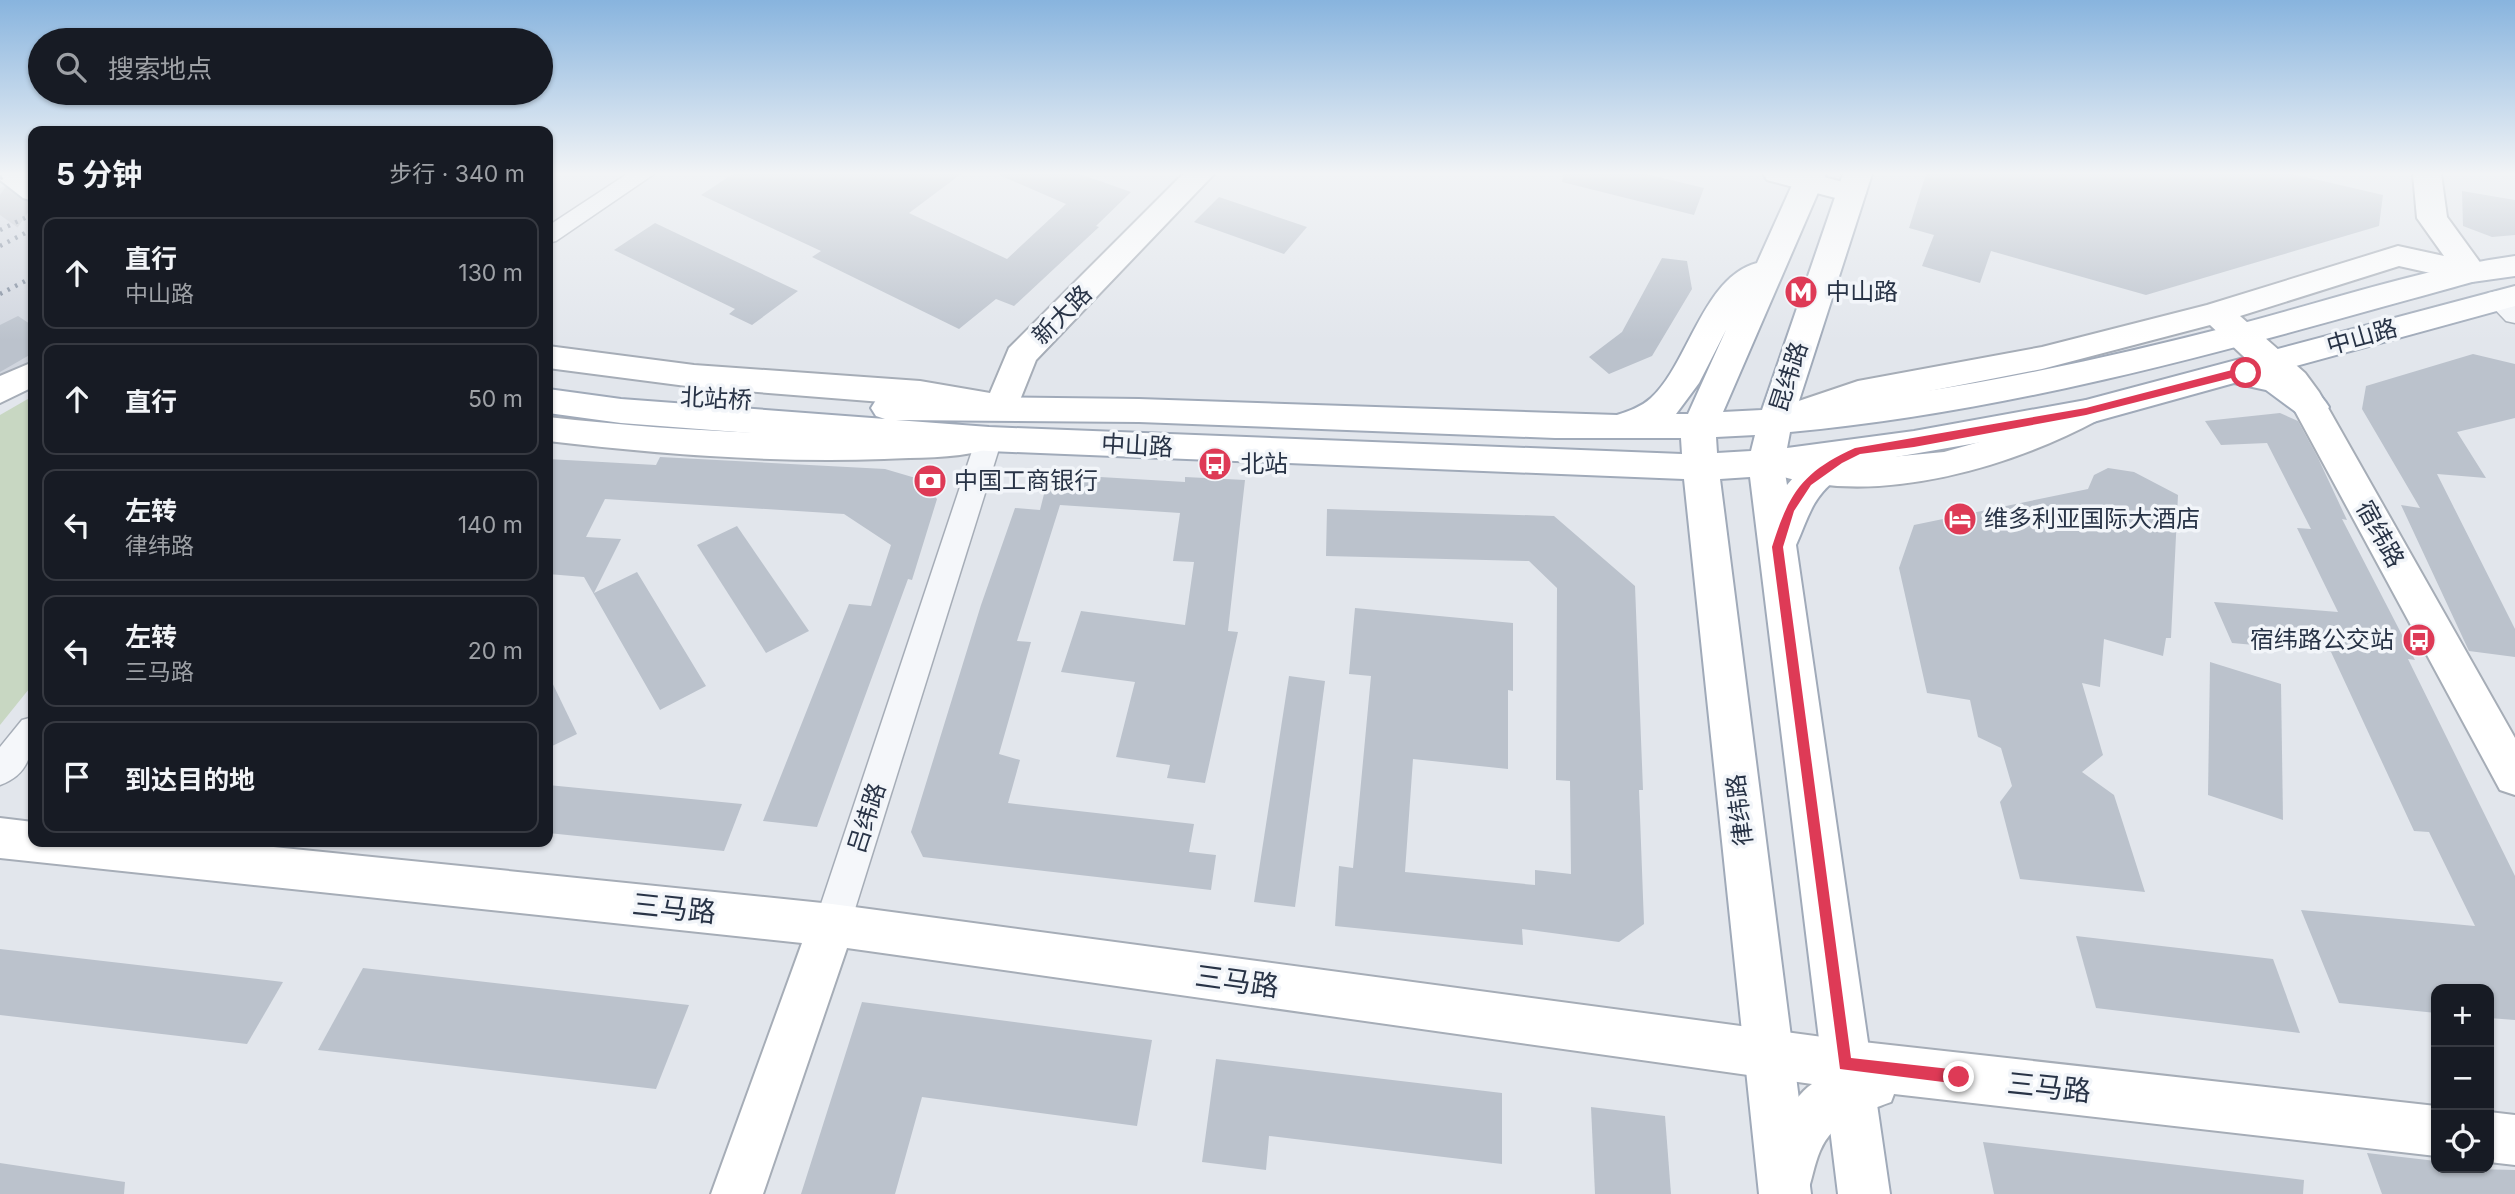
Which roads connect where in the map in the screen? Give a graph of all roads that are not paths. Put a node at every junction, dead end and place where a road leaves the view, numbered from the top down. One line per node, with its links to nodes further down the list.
1 (1145, 230): 20 (main road, 新大路)
2 (1787, 230): 5 (main road)
3 (1839, 230): 10 (main road, 昆纬路)
4 (2440, 230): 7 (main road)
5 (1774, 260): 24 (main road); 27 (main road)
6 (2515, 266): 7 (main road, 中山路)
7 (2471, 272): 9 (main road, 中山路)
8 (2509, 304): 12 (main road, 中山路)
9 (2228, 323): 12 (main road, 宿纬路); 17 (main road); 19 (main road, 中山路)
10 (1803, 336): 17 (main road); 27 (main road); 28 (main road, 昆纬路)
11 (553, 358): 20 (main road)
12 (2272, 363): 13 (main road, 中山路); 21 (main road, 宿纬路)
13 (2232, 373): 21 (main road); 22 (main road, 中山路)
14 (28, 376): 16 (main road)
15 (553, 382): 23 (main road, 北站桥)
16 (0, 391)
17 (1832, 400): 19 (main road); 28 (main road)
18 (553, 402): 23 (main road, 北站桥)
19 (1909, 406): 28 (main road)
20 (1002, 407): 23 (main road, 中山路); 24 (main road, 中山路)
21 (2312, 407): 34 (main road, 宿纬路)
22 (2086, 412): 29 (main road, 中山路); 30 (main road)
23 (879, 418): 26 (main road, 中山路)
24 (1611, 426): 27 (main road, 中山路)
25 (553, 429): 26 (main road)
26 (989, 439): 27 (main road, 中山路); 39 (street, 吕纬路)
27 (1704, 440): 28 (main road, 中山路); 28 (main road, 中山路); 32 (main road, 律纬路)
28 (1765, 450): 29 (main road, 中山路); 30 (main road); 31 (main road); 32 (main road)
29 (1858, 450): 30 (main road)
30 (1822, 471): 31 (main road)
31 (1777, 547): 41 (main road)
32 (1709, 548): 40 (main road, 律纬路)
33 (28, 736): 35 (street)
34 (2511, 762)
35 (0, 771)
36 (0, 838): 37 (main road, 三马路)
37 (28, 841)
38 (82, 847): 39 (main road, 三马路)
39 (832, 925): 40 (main road, 三马路); 46 (main road, 吕纬路)
40 (1769, 1054): 41 (main road, 三马路); 45 (main road, 律纬路)
41 (1847, 1077): 42 (main road, 三马路); 45 (main road); 47 (main road)
42 (2431, 1130)
43 (2494, 1138): 44 (main road)
44 (2515, 1140)
45 (1785, 1192)
46 (737, 1194)
47 (1864, 1194)

